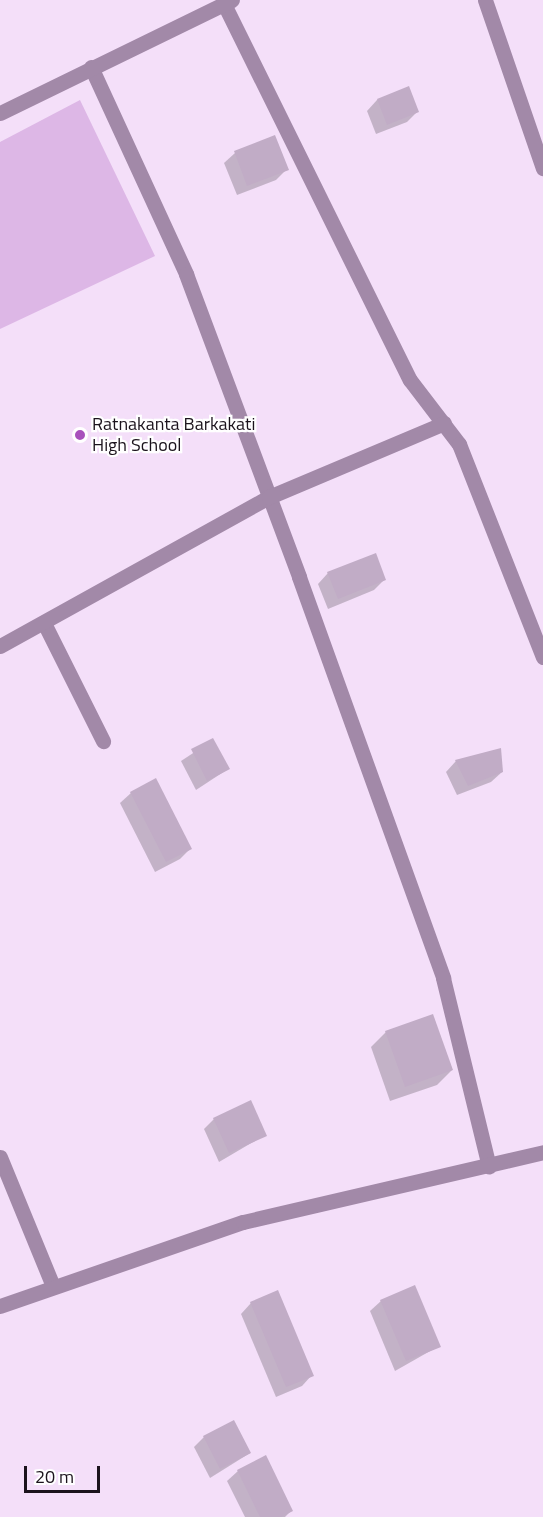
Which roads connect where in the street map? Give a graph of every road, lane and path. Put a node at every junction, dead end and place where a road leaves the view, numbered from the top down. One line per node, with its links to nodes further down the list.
1 (485, 0): 5 (street)
2 (229, 2): 3 (street); 6 (street)
3 (91, 67): 4 (street); 7 (street)
4 (0, 113)
5 (543, 168)
6 (444, 423): 7 (street); 10 (street)
7 (269, 497): 8 (street); 14 (street)
8 (45, 625): 9 (street); 11 (street)
9 (0, 646)
10 (543, 657)
11 (103, 741)
12 (543, 1152): 14 (street)
13 (0, 1157): 15 (street)
14 (489, 1166): 15 (street)
15 (53, 1286): 16 (street)
16 (0, 1306)

